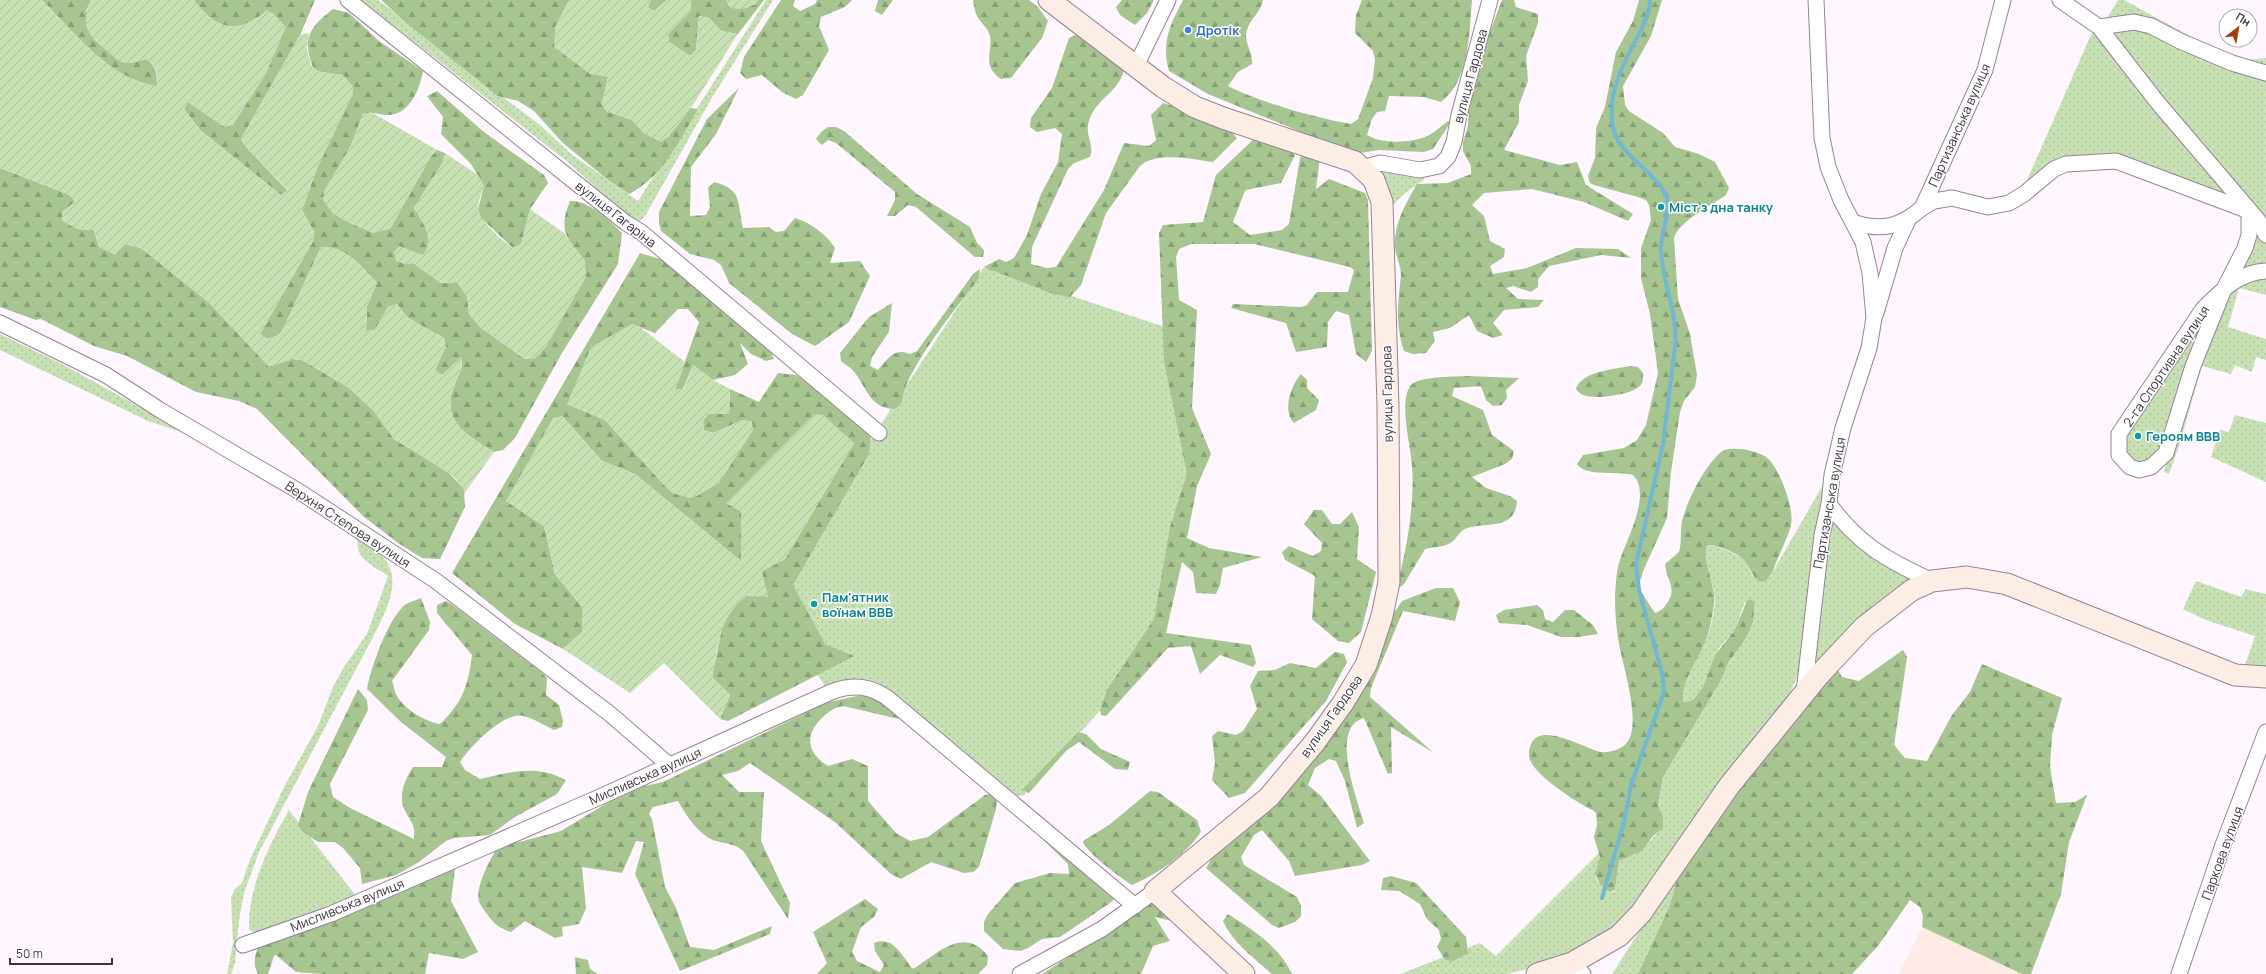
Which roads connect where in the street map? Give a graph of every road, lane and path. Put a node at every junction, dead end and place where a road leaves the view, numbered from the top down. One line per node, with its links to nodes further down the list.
1 (348, 0): 21 (street, вулиця Гагаріна)
2 (1049, 0): 9 (street)
3 (1168, 0): 9 (street)
4 (1490, 0): 11 (street, вулиця Гардова)
5 (1816, 0): 15 (street, Партизанська вулиця)
6 (2003, 0): 12 (street, Партизанська вулиця)
7 (2060, 0): 8 (street)
8 (2099, 27): 10 (street); 13 (street)
9 (1136, 66): 11 (street)
10 (2266, 73)
11 (1369, 174): 28 (street, вулиця Гардова)
12 (1922, 208): 13 (street); 14 (street, Партизанська вулиця)
13 (2249, 211): 16 (street); 18 (street)
14 (1908, 220): 15 (street, Партизанська вулиця); 19 (street, Партизанська вулиця)
15 (1855, 223): 19 (street, Партизанська вулиця)
16 (2266, 235)
17 (2266, 272): 18 (street, 2-га Спортивна вулиця)
18 (2224, 289): 18 (street, 2-га Спортивна вулиця)
19 (1874, 318): 22 (street, Партизанська вулиця)
20 (0, 323): 27 (street, Верхня Степова вулиця)
21 (879, 433)
22 (1829, 504): 23 (street); 25 (street, Партизанська вулиця)
23 (1932, 581): 24 (street); 25 (street)
24 (2266, 677)
25 (1804, 692): 31 (street)
26 (2266, 732): 35 (street, Паркова вулиця)
27 (669, 765): 29 (street, Мисливська вулиця); 30 (street, Мисливська вулиця)
28 (1155, 891): 29 (street, вулиця Гардова); 33 (street)
29 (1134, 906): 32 (street, вулиця Гардова)
30 (243, 945)
31 (1578, 968): 34 (street)
32 (1020, 974)
33 (1244, 974)
34 (1538, 974)
35 (2179, 974)

